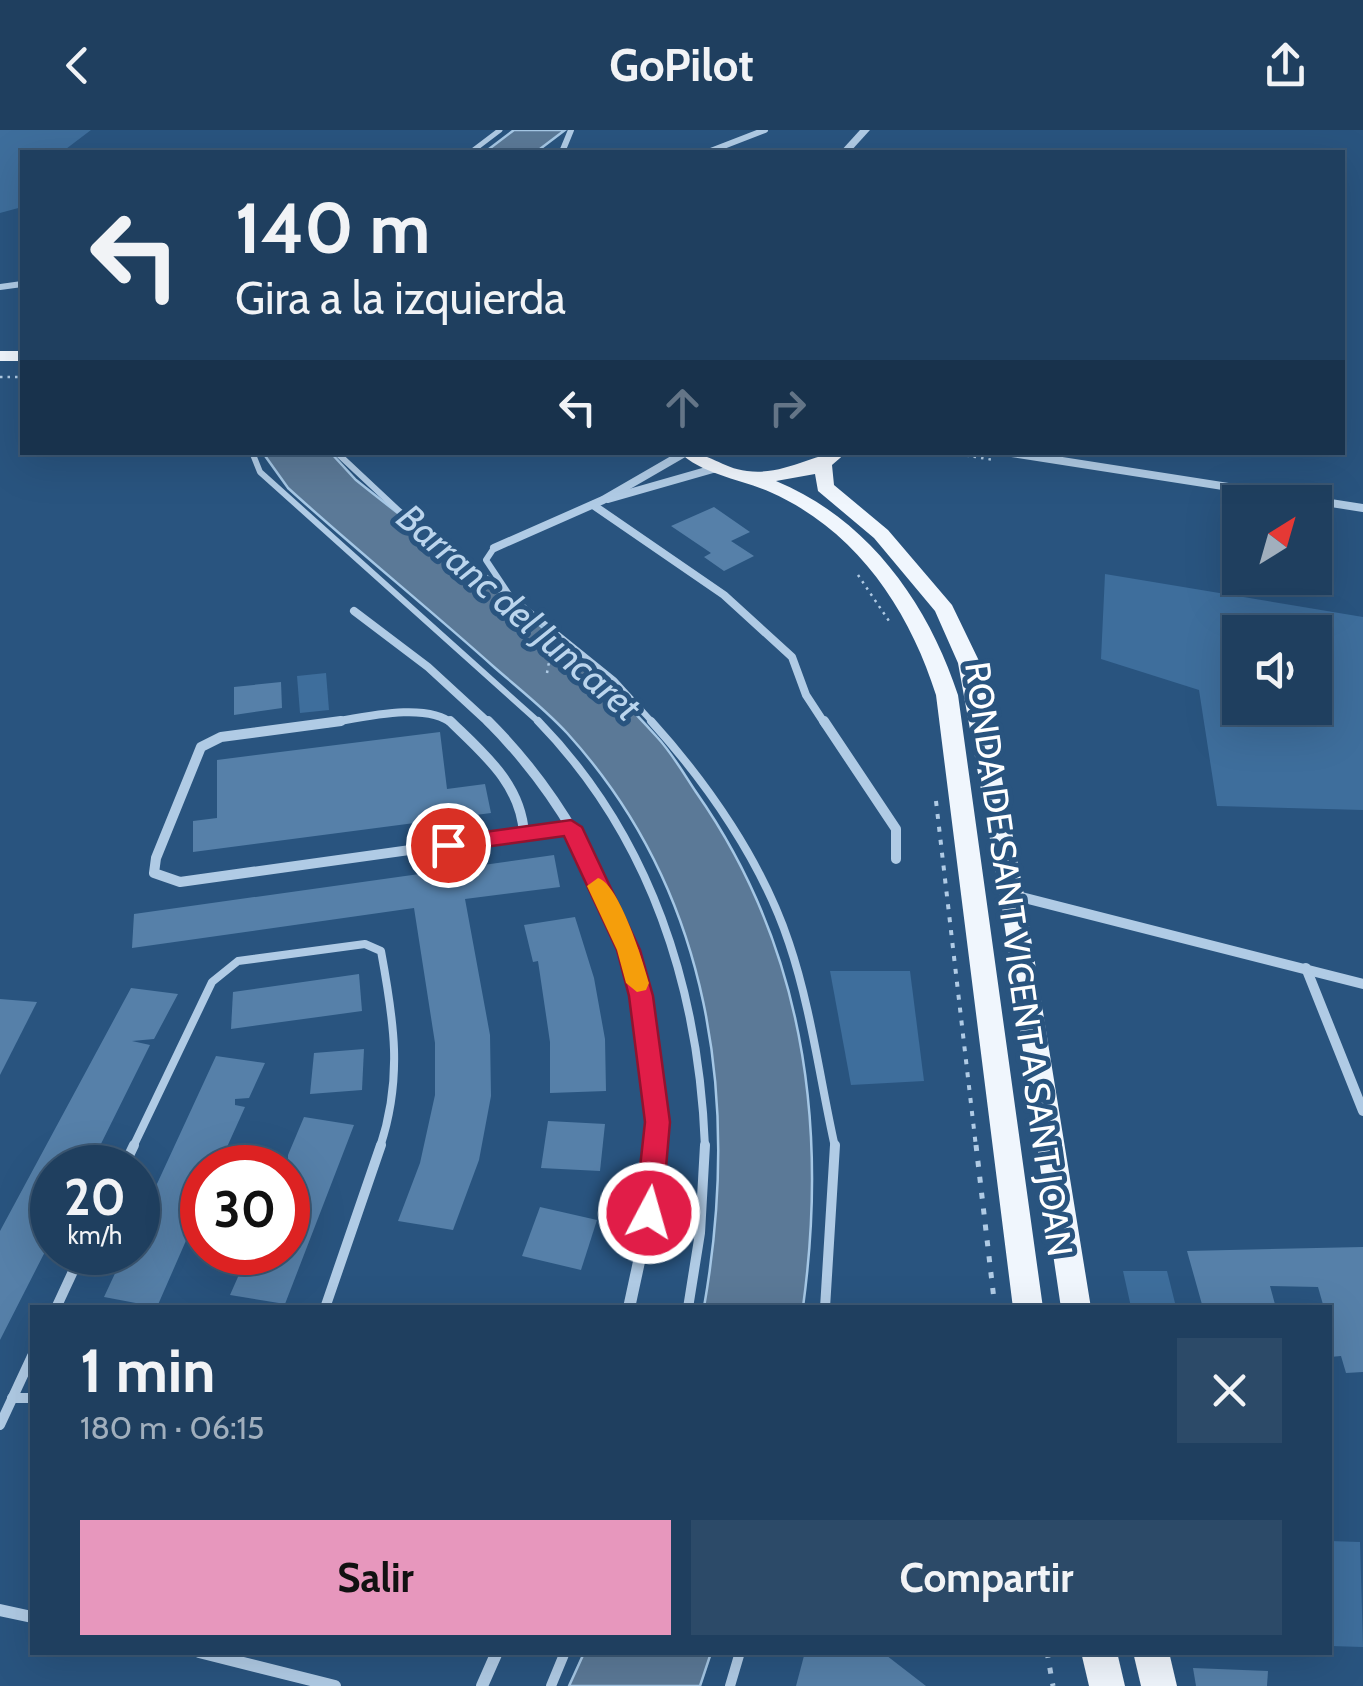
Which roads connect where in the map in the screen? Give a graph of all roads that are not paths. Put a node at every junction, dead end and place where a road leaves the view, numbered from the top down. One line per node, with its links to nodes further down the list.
1 (500, 130): 4 (lane)
2 (766, 130): 5 (street)
3 (865, 130): 6 (street)
4 (475, 150)
5 (713, 150)
6 (847, 150)
7 (253, 455): 32 (lane)
8 (339, 455): 18 (lane)
9 (682, 455): 15 (street)
10 (692, 455): 13 (main road, RONDA DE SANT VICENT A SANT JOAN)
11 (1025, 455): 16 (street)
12 (830, 458): 14 (main road); 23 (main road, RONDA DE SANT VICENT A SANT JOAN)
13 (713, 469): 14 (main road, RONDA DE SANT VICENT A SANT JOAN); 15 (street)
14 (750, 476): 34 (main road, RONDA DE SANT VICENT A SANT JOAN)
15 (598, 503): 17 (street); 22 (street)
16 (1363, 508)
17 (494, 548): 18 (lane)
18 (510, 596): 33 (lane)
19 (354, 611): 20 (street)
20 (571, 827): 21 (street); 31 (street)
21 (524, 834): 21 (street)
22 (896, 859)
23 (1012, 894): 24 (street); 35 (main road, RONDA DE SANT VICENT A SANT JOAN)
24 (1306, 968): 25 (street); 26 (street)
25 (1363, 984)
26 (1363, 1111)
27 (134, 1145): 30 (lane)
28 (71, 1275): 29 (lane)
29 (57, 1305)
30 (326, 1305)
31 (630, 1305)
32 (688, 1305)
33 (826, 1305)
34 (1028, 1305)
35 (1076, 1305)
36 (30, 1360): 37 (lane)
37 (12, 1398): 38 (lane); 39 (lane)
38 (30, 1398)
39 (0, 1425)
40 (0, 1610): 41 (street)
41 (30, 1617)
42 (211, 1655): 48 (street)
43 (496, 1655): 49 (street)
44 (563, 1655): 50 (lane)
45 (739, 1655): 51 (lane)
46 (1101, 1655): 52 (main road)
47 (1152, 1655): 53 (main road)
48 (336, 1686)
49 (482, 1686)
50 (550, 1686)
51 (730, 1686)
52 (1107, 1686)
53 (1159, 1686)

